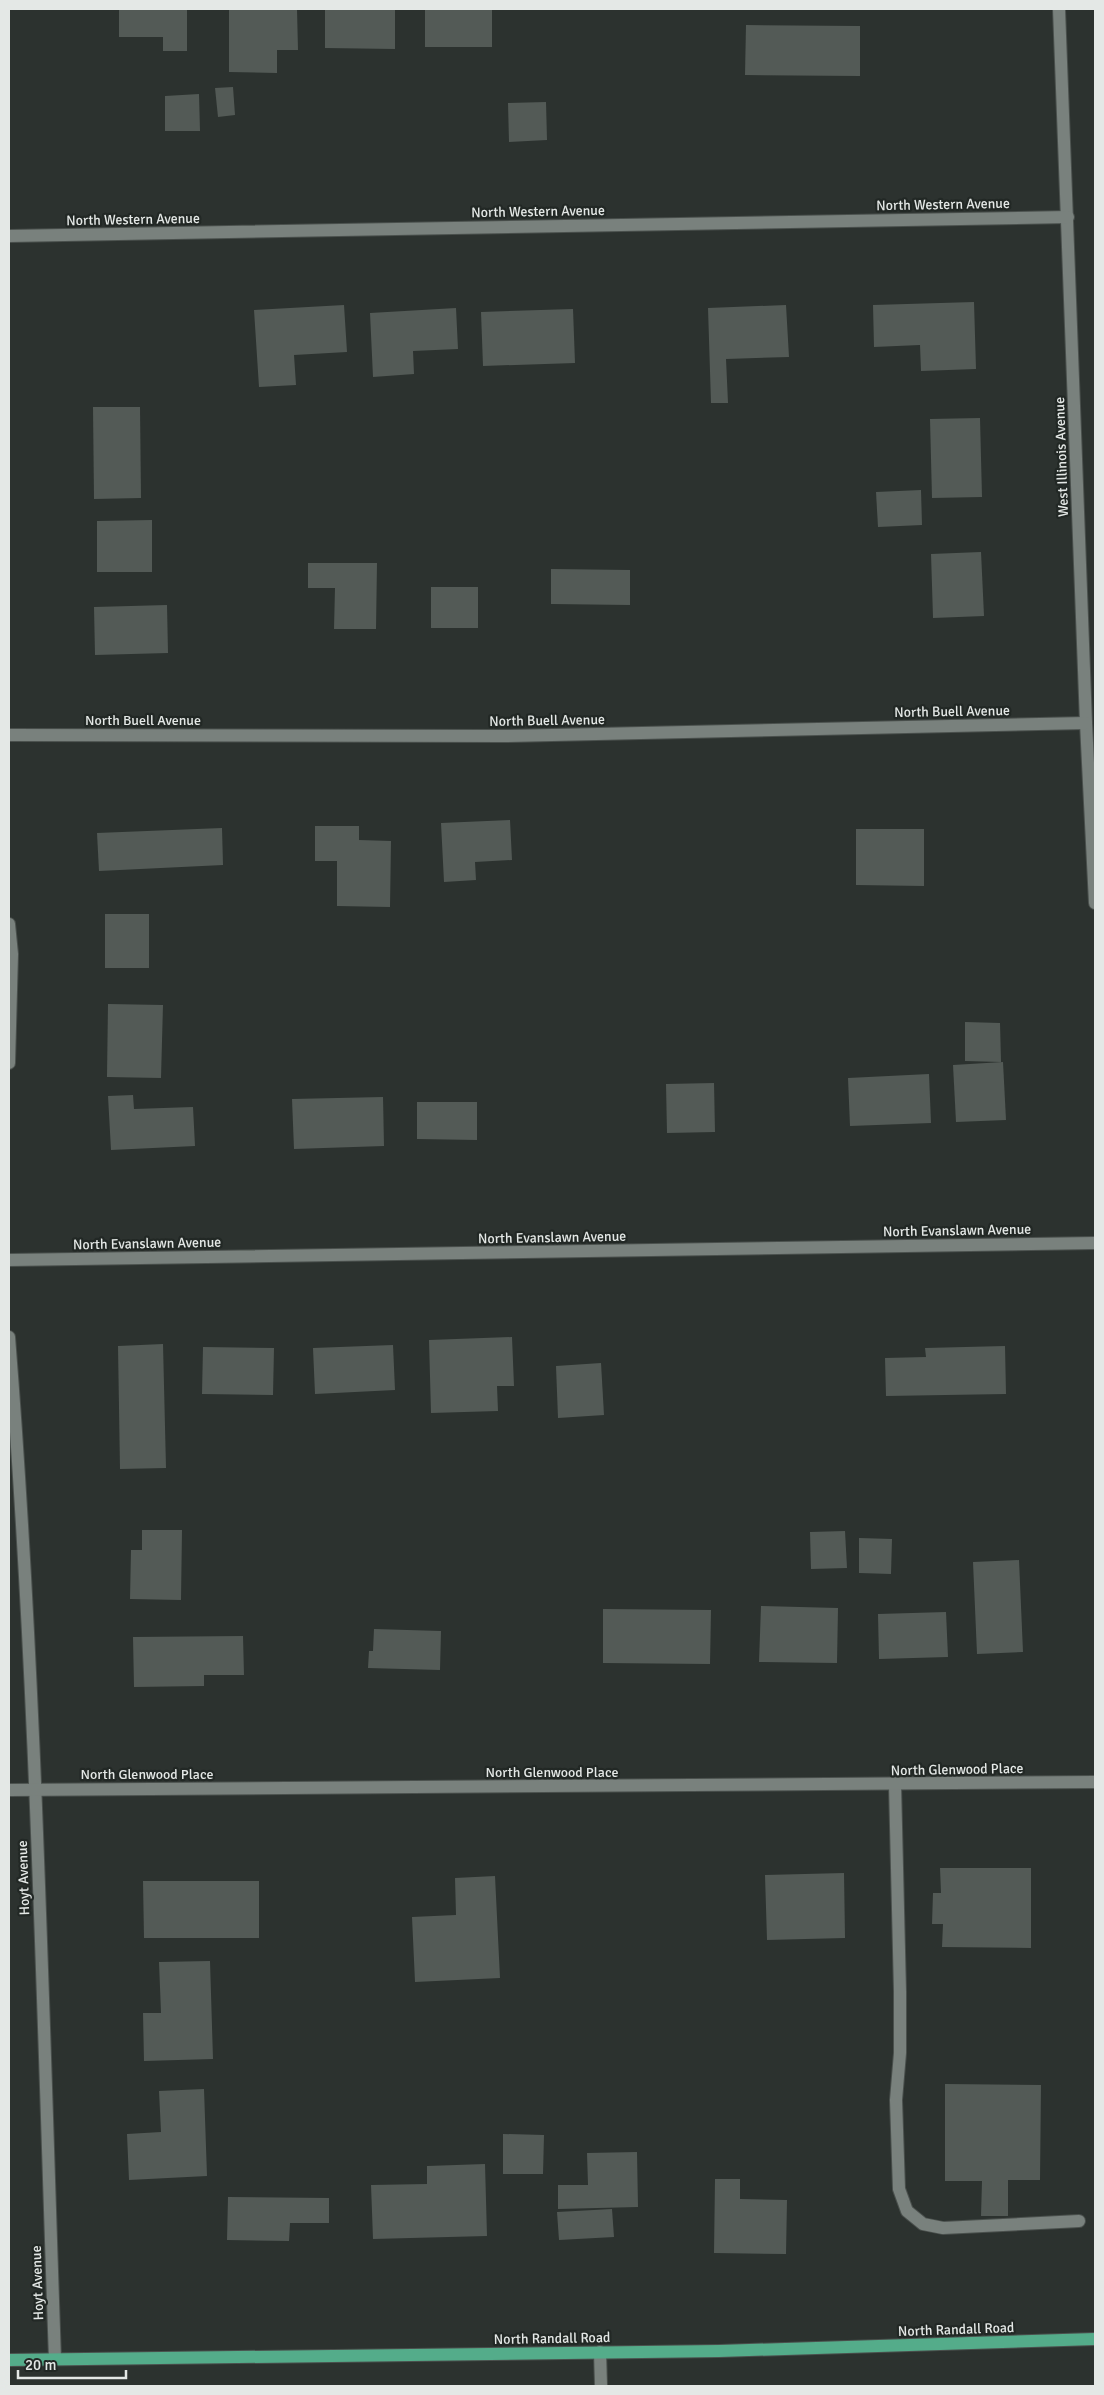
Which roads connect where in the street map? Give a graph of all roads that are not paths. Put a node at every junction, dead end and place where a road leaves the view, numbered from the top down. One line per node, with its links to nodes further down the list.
1 (1059, 9): 2 (street, West Illinois Avenue)
2 (1068, 217): 3 (street, North Western Avenue); 4 (street, West Illinois Avenue)
3 (9, 236)
4 (1086, 723): 5 (street, North Buell Avenue); 6 (street, West Illinois Avenue)
5 (9, 735)
6 (1095, 904)
7 (9, 924): 8 (street)
8 (9, 1063)
9 (1095, 1243): 10 (street, North Evanslawn Avenue)
10 (9, 1260)
11 (9, 1337): 15 (street, Hoyt Avenue)
12 (1095, 1782): 13 (street, North Glenwood Place)
13 (895, 1785): 15 (street, North Glenwood Place); 16 (street)
14 (9, 1790): 15 (street, North Glenwood Place)
15 (35, 1790): 19 (street, Hoyt Avenue)
16 (1079, 2221)
17 (1095, 2340): 18 (main road, North Randall Road)
18 (600, 2352): 19 (main road, North Randall Road); 21 (street)
19 (55, 2359): 20 (main road, North Randall Road)
20 (9, 2360)
21 (601, 2386)

